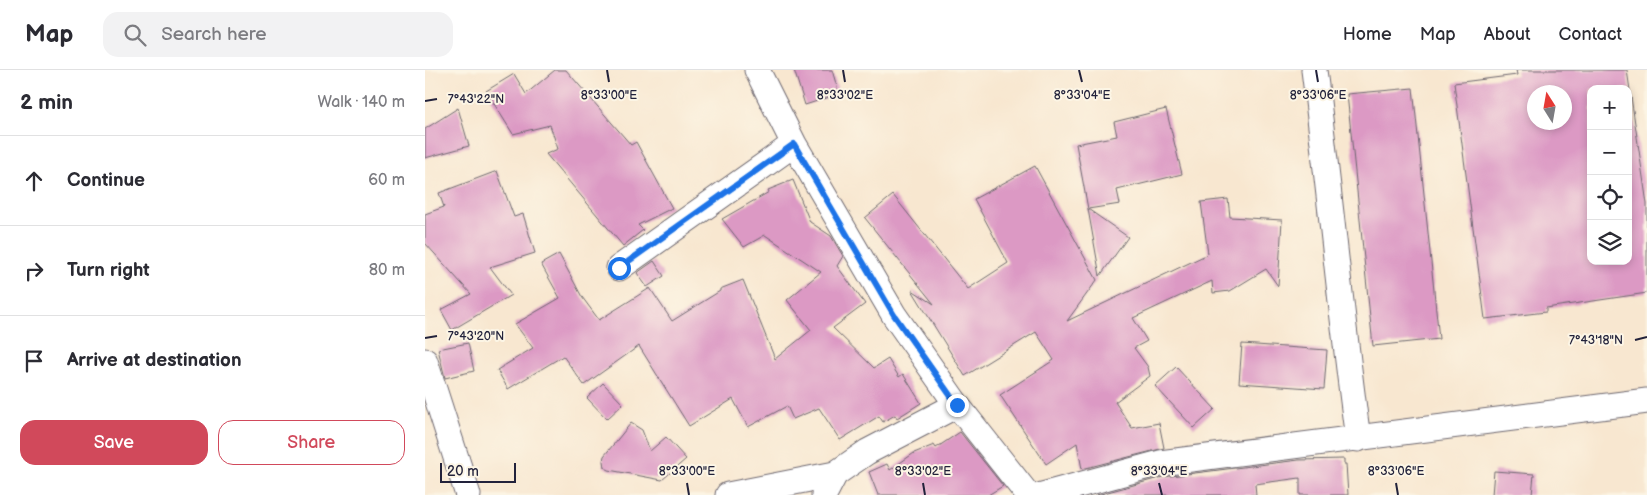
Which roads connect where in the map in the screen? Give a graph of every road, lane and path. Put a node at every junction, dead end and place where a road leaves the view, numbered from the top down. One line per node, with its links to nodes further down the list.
1 (757, 70): 3 (street)
2 (1314, 70): 9 (street)
3 (794, 144): 4 (street); 8 (street)
4 (619, 268)
5 (425, 361): 6 (street)
6 (429, 390): 11 (street)
7 (1647, 401): 9 (street)
8 (957, 405): 10 (street); 13 (street)
9 (1358, 439): 14 (street)
10 (830, 485): 12 (street)
11 (468, 495)
12 (728, 495)
13 (1028, 495)
14 (1042, 495)

